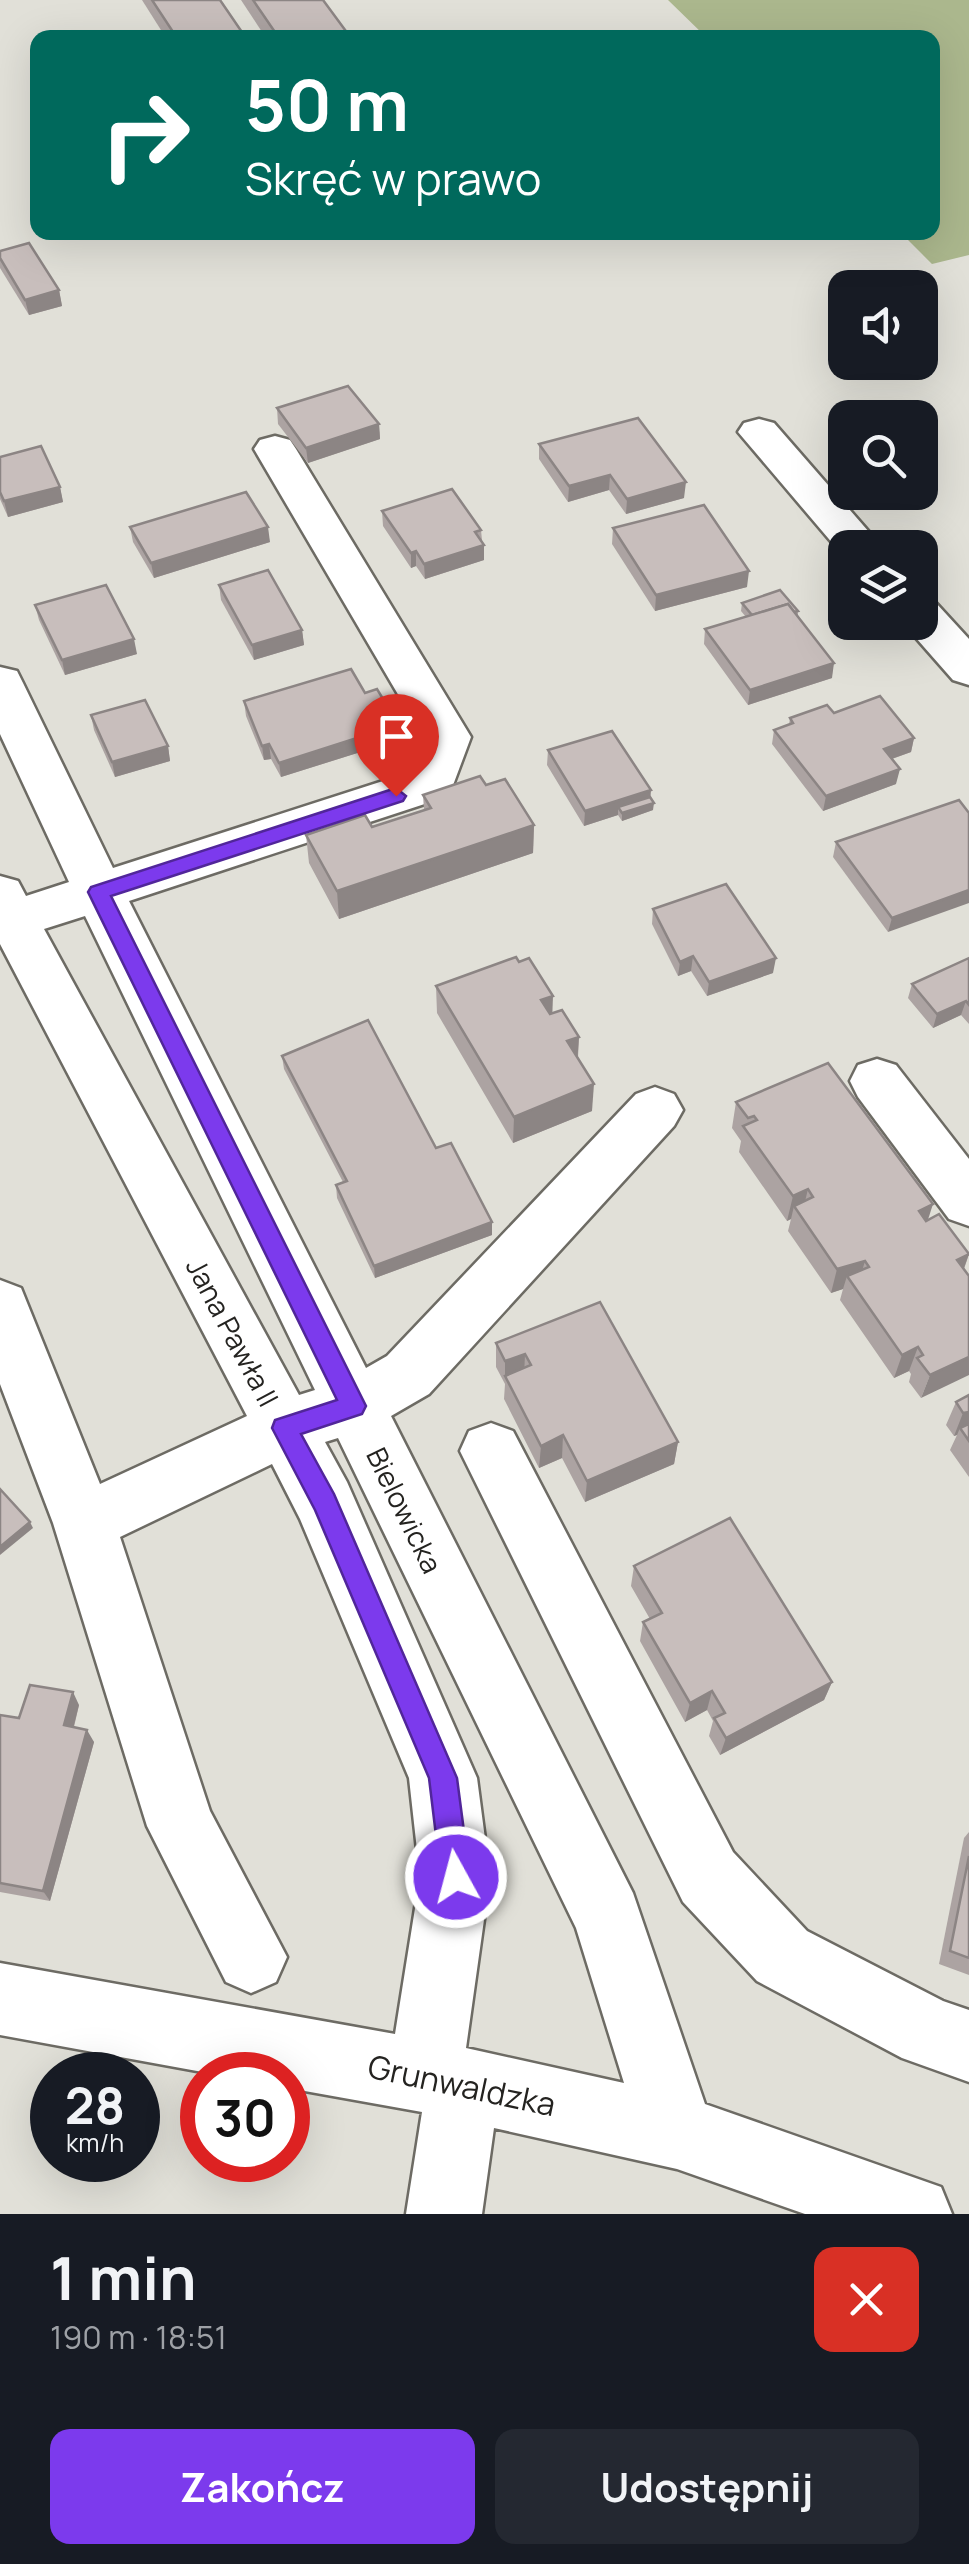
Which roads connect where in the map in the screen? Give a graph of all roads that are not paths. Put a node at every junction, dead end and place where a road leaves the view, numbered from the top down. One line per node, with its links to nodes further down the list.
1 (759, 432): 3 (street)
2 (276, 450): 7 (street)
3 (845, 530)
4 (938, 634): 5 (street)
5 (969, 669)
6 (0, 683): 7 (street, Bielowicka)
7 (98, 892): 8 (street); 13 (street, Bielowicka)
8 (5, 913): 14 (street, Jana Pawła II)
9 (876, 1081): 11 (street)
10 (655, 1110): 13 (street)
11 (969, 1202)
12 (0, 1306): 16 (street)
13 (353, 1406): 14 (street); 21 (street, Bielowicka)
14 (284, 1428): 16 (street); 20 (street, Jana Pawła II)
15 (491, 1451): 19 (street)
16 (84, 1523): 17 (street)
17 (251, 1958)
18 (0, 1999): 20 (street, Grunwaldzka)
19 (969, 2046)
20 (444, 2080): 21 (street, Grunwaldzka); 22 (street, Jana Pawła II)
21 (677, 2132): 23 (street, Grunwaldzka)
22 (444, 2214)
23 (914, 2214)

